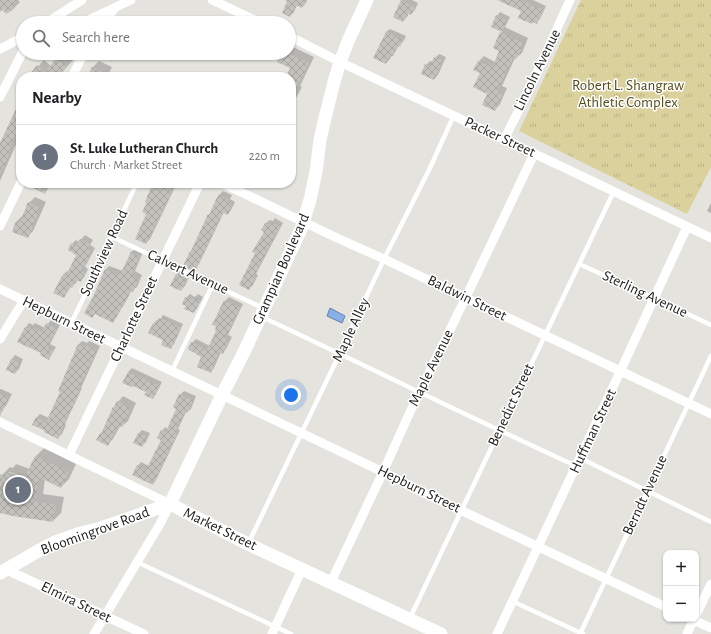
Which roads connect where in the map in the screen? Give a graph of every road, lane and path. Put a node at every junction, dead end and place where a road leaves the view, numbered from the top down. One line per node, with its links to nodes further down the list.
1 (82, 0): 7 (street)
2 (131, 0): 6 (street)
3 (212, 0): 10 (street)
4 (367, 0): 16 (street, Grampian Boulevard)
5 (570, 0): 20 (street, Lincoln Avenue)
6 (116, 6): 8 (street); 9 (street)
7 (57, 16)
8 (96, 16)
9 (109, 16)
10 (246, 16)
11 (16, 40): 13 (street)
12 (296, 40): 16 (street, Packer Street)
13 (0, 49)
14 (18, 60): 18 (street)
15 (80, 60): 17 (street)
16 (340, 62): 19 (street, Packer Street); 27 (street, Grampian Boulevard)
17 (74, 72)
18 (0, 97)
19 (454, 116): 20 (street, Packer Street); 32 (lane, Maple Alley)
20 (504, 140): 21 (street, Packer Street)
21 (534, 154): 26 (street, Packer Street); 37 (street, Maple Avenue)
22 (18, 188): 28 (street)
23 (135, 188): 30 (lane, Southview Road)
24 (198, 188): 33 (street, Charlotte Street)
25 (233, 188): 27 (street, Baldwin Street)
26 (614, 191): 29 (street, Packer Street); 34 (lane, Benedict Street)
27 (304, 222): 32 (street, Baldwin Street); 40 (street, Grampian Boulevard)
28 (0, 226)
29 (687, 227): 31 (street, Packer Street); 38 (street, Huffman Street)
30 (112, 236): 33 (lane, Calvert Avenue); 41 (lane, Southview Road)
31 (711, 238)
32 (384, 259): 37 (street, Baldwin Street); 46 (lane, Maple Alley)
33 (162, 261): 35 (lane, Calvert Avenue); 45 (street, Charlotte Street)
34 (579, 264): 38 (lane, Sterling Avenue); 43 (lane, Benedict Street)
35 (213, 284): 40 (lane, Calvert Avenue); 48 (lane)
36 (0, 289): 39 (street, Hepburn Street)
37 (466, 297): 43 (street, Baldwin Street); 50 (street, Maple Avenue)
38 (654, 298): 42 (lane, Sterling Avenue); 49 (street, Huffman Street)
39 (24, 300): 41 (street, Hepburn Street); 44 (street)
40 (262, 312): 46 (lane, Calvert Avenue); 51 (street, Grampian Boulevard)
41 (71, 323): 45 (street, Hepburn Street)
42 (711, 325)
43 (544, 336): 49 (street, Baldwin Street); 55 (lane, Benedict Street)
44 (0, 340)
45 (121, 347): 48 (street, Hepburn Street); 57 (street, Charlotte Street)
46 (340, 353): 50 (lane, Calvert Avenue); 56 (lane, Maple Alley)
47 (711, 356): 52 (lane, Berndt Avenue)
48 (172, 371): 51 (street, Hepburn Street)
49 (620, 371): 52 (street, Baldwin Street); 58 (street, Huffman Street)
50 (419, 392): 55 (lane, Calvert Avenue); 59 (street, Maple Avenue)
51 (222, 395): 56 (street, Hepburn Street); 61 (street, Grampian Boulevard)
52 (689, 404): 53 (street, Baldwin Street); 60 (lane, Berndt Avenue)
53 (711, 414)
54 (0, 422): 57 (street, Market Street)
55 (500, 430): 58 (lane, Calvert Avenue); 62 (lane, Benedict Street)
56 (302, 433): 59 (street, Hepburn Street); 64 (lane, Maple Alley)
57 (69, 455): 61 (street, Market Street)
58 (578, 462): 60 (lane, Calvert Avenue); 65 (street, Huffman Street)
59 (383, 472): 62 (street, Hepburn Street); 70 (street, Maple Avenue)
60 (648, 491): 63 (lane, Calvert Avenue); 69 (lane, Berndt Avenue)
61 (170, 504): 64 (street, Market Street); 66 (street); 68 (street, Bloomingrove Road)
62 (461, 510): 65 (street, Hepburn Street); 76 (lane, Benedict Street)
63 (711, 522)
64 (248, 544): 67 (street, Market Street)
65 (538, 546): 69 (street, Hepburn Street); 72 (street, Huffman Street)
66 (137, 562): 75 (street); 80 (lane)
67 (302, 569): 70 (street, Market Street); 80 (street)
68 (4, 571): 75 (street, Elmira Street)
69 (607, 579): 73 (street, Hepburn Street); 86 (lane, Berndt Avenue)
70 (331, 582): 76 (street, Market Street)
71 (711, 584): 74 (street)
72 (512, 600): 85 (street, Huffman Street); 86 (lane)
73 (663, 606)
74 (699, 608)
75 (105, 616): 82 (street); 83 (street, Elmira Street)
76 (409, 619): 81 (street, Market Street)
77 (699, 621): 79 (street)
78 (692, 622): 87 (street)
79 (711, 628)
80 (274, 631): 84 (lane)
81 (436, 633)
82 (94, 634)
83 (144, 634)
84 (291, 634)
85 (497, 634)
86 (581, 634)
87 (687, 634)

